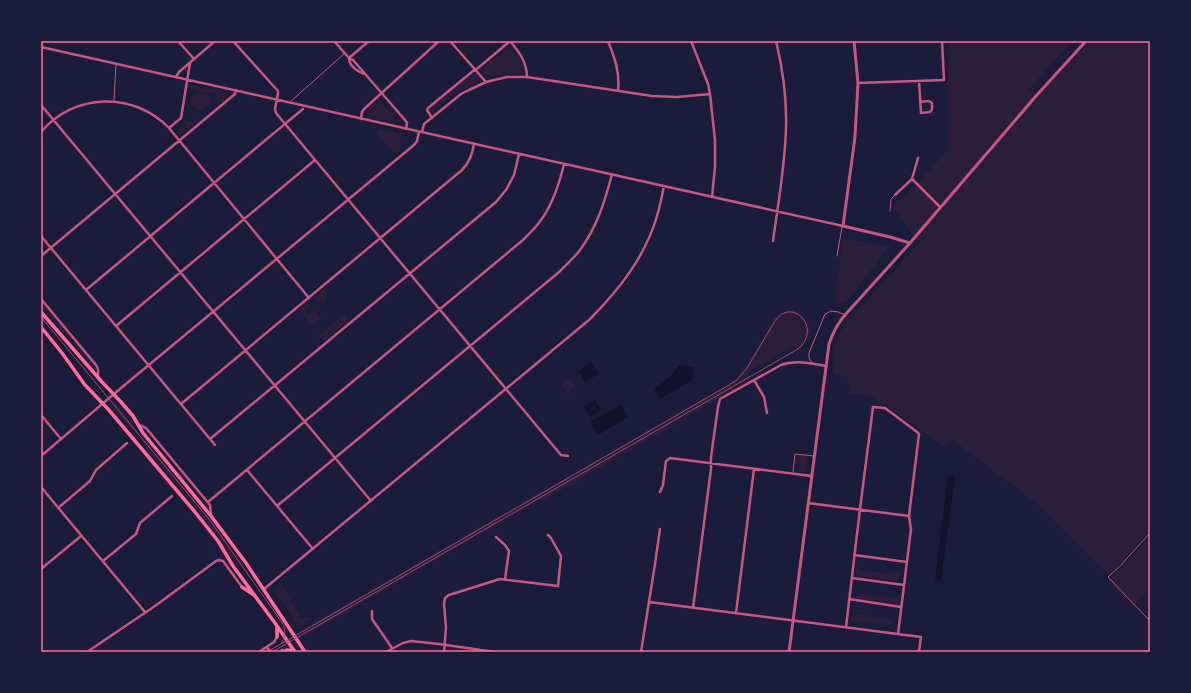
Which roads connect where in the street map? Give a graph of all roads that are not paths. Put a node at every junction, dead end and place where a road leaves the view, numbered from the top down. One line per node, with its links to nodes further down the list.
1 (178, 41): 18 (street)
2 (215, 41): 18 (street)
3 (233, 41): 32 (street)
4 (334, 41): 16 (street)
5 (369, 41): 17 (street)
6 (439, 41): 30 (street)
7 (450, 41): 21 (street)
8 (510, 41): 21 (street); 23 (street)
9 (608, 41): 29 (street)
10 (691, 41): 31 (street)
11 (776, 41): 62 (street)
12 (854, 41): 27 (street)
13 (942, 41): 25 (street)
14 (1086, 41): 61 (street)
15 (41, 47): 20 (street)
16 (345, 53): 17 (street); 35 (lane)
17 (349, 58): 30 (street)
18 (194, 59): 19 (street)
19 (190, 63): 22 (street); 24 (street)
20 (116, 64): 22 (street); 33 (lane)
21 (475, 70): 26 (street); 38 (street)
22 (176, 77): 24 (street)
23 (527, 77): 26 (street); 29 (street)
24 (187, 80): 28 (street); 42 (street)
25 (919, 81): 27 (street); 34 (street)
26 (486, 82): 38 (street)
27 (858, 83): 65 (street)
28 (236, 90): 32 (street); 47 (street)
29 (618, 91): 31 (street)
30 (382, 93): 39 (street); 43 (street)
31 (710, 94): 59 (street)
32 (277, 100): 35 (street); 41 (street)
33 (114, 102): 40 (street); 42 (street)
34 (920, 102): 34 (street)
35 (289, 103): 37 (street)
36 (41, 105): 40 (street)
37 (304, 108): 39 (street); 41 (street)
38 (432, 118): 46 (street)
39 (361, 119): 43 (street)
40 (53, 120): 44 (street); 57 (street)
41 (285, 124): 51 (street); 55 (street)
42 (169, 128): 47 (street)
43 (406, 129): 45 (street)
44 (41, 132)
45 (419, 132): 46 (street); 60 (street)
46 (422, 132): 48 (street)
47 (179, 141): 55 (street); 57 (street)
48 (474, 144): 49 (street); 68 (street)
49 (519, 154): 52 (street); 76 (street)
50 (918, 158): 54 (street)
51 (315, 160): 60 (street); 64 (street)
52 (564, 164): 53 (street); 80 (street)
53 (612, 174): 56 (street); 86 (street)
54 (912, 179): 58 (street); 61 (street)
55 (214, 182): 64 (street); 67 (street)
56 (664, 186): 59 (street); 94 (street)
57 (115, 194): 67 (street); 71 (street)
58 (895, 195): 63 (lane)
59 (712, 197): 62 (street)
60 (348, 200): 68 (street); 74 (street)
61 (940, 207): 70 (street)
62 (777, 211): 65 (street); 69 (street)
63 (890, 211)
64 (244, 220): 74 (street); 75 (street)
65 (843, 226): 70 (street); 73 (lane)
66 (41, 236): 71 (street)
67 (150, 236): 75 (street); 77 (street)
68 (380, 238): 76 (street); 78 (street)
69 (773, 241)
70 (910, 243): 83 (street)
71 (50, 248): 72 (street); 77 (street)
72 (41, 256)
73 (837, 256)
74 (277, 259): 78 (street); 82 (street)
75 (180, 272): 82 (street); 84 (street)
76 (410, 273): 80 (street); 93 (street)
77 (86, 290): 84 (street)
78 (309, 298): 87 (street)
79 (41, 299): 91 (street)
80 (440, 309): 86 (street); 100 (street)
81 (41, 312): 91 (main road)
82 (213, 312): 87 (street); 89 (street)
83 (845, 315): 88 (lane); 90 (street)
84 (116, 326): 89 (street)
85 (41, 327): 96 (main road)
86 (470, 346): 94 (street); 109 (street)
87 (245, 351): 93 (street); 97 (street)
88 (813, 364): 90 (street); 92 (street)
89 (149, 366): 95 (street); 97 (street)
90 (826, 366): 108 (street)
91 (98, 378): 95 (main road)
92 (754, 380): 98 (street); 110 (street)
93 (274, 386): 100 (street); 103 (street)
94 (505, 389): 107 (street); 118 (street)
95 (114, 394): 96 (street); 101 (main road)
96 (103, 404): 102 (street); 141 (main road)
97 (181, 404): 103 (street)
98 (767, 413)
99 (41, 415): 102 (street)
100 (305, 421): 109 (street); 112 (street)
101 (137, 424): 119 (street); 124 (main road)
102 (61, 439): 106 (street)
103 (210, 439): 105 (street)
104 (127, 443): 122 (street)
105 (215, 445)
106 (41, 456)
107 (568, 456)
108 (814, 456): 113 (lane); 114 (street)
109 (335, 458): 118 (street); 121 (street)
110 (711, 463): 111 (street); 116 (street); 145 (street)
111 (754, 469): 113 (street); 148 (street)
112 (247, 470): 119 (street); 121 (street)
113 (793, 473): 114 (street)
114 (812, 476): 120 (street)
115 (41, 487): 122 (street)
116 (660, 492)
117 (172, 496): 133 (street)
118 (371, 501): 131 (street)
119 (208, 502): 124 (street)
120 (808, 503): 123 (street); 149 (street)
121 (277, 506): 131 (street)
122 (58, 508): 129 (street)
123 (860, 509): 125 (street); 125 (street); 132 (street)
124 (211, 516): 140 (main road)
125 (909, 516): 134 (street)
126 (660, 529): 143 (street)
127 (1150, 533): 150 (lane)
128 (548, 535): 137 (street)
129 (81, 536): 133 (street); 135 (street)
130 (496, 537): 137 (street)
131 (313, 549): 140 (street)
132 (854, 555): 134 (street); 136 (street)
133 (103, 561): 147 (street)
134 (907, 562): 138 (street)
135 (41, 569)
136 (852, 578): 138 (street); 142 (street)
137 (504, 579): 155 (street)
138 (904, 585): 144 (street)
139 (242, 587): 141 (main road); 147 (street)
140 (263, 590): 164 (main road)
141 (257, 597): 151 (main road)
142 (849, 599): 144 (street); 152 (street)
143 (649, 602): 145 (street); 168 (street)
144 (901, 607): 153 (street)
145 (693, 608): 148 (street)
146 (372, 611): 157 (street)
147 (145, 612): 159 (street)
148 (736, 613): 149 (street)
149 (794, 620): 152 (street); 169 (street)
150 (1150, 621)
151 (277, 626): 154 (main road); 163 (main road)
152 (846, 627): 153 (street)
153 (898, 634): 170 (street)
154 (277, 637): 156 (street)
155 (445, 645): 157 (street); 166 (street); 167 (street)
156 (266, 647): 160 (street); 161 (street)
157 (392, 648): 165 (street)
158 (287, 650): 162 (street); 163 (main road)
159 (87, 652)
160 (259, 652)
161 (270, 652)
162 (280, 652)
163 (294, 652)
164 (305, 652)
165 (386, 652)
166 (444, 652)
167 (495, 652)
168 (641, 652)
169 (789, 652)
170 (919, 652)

